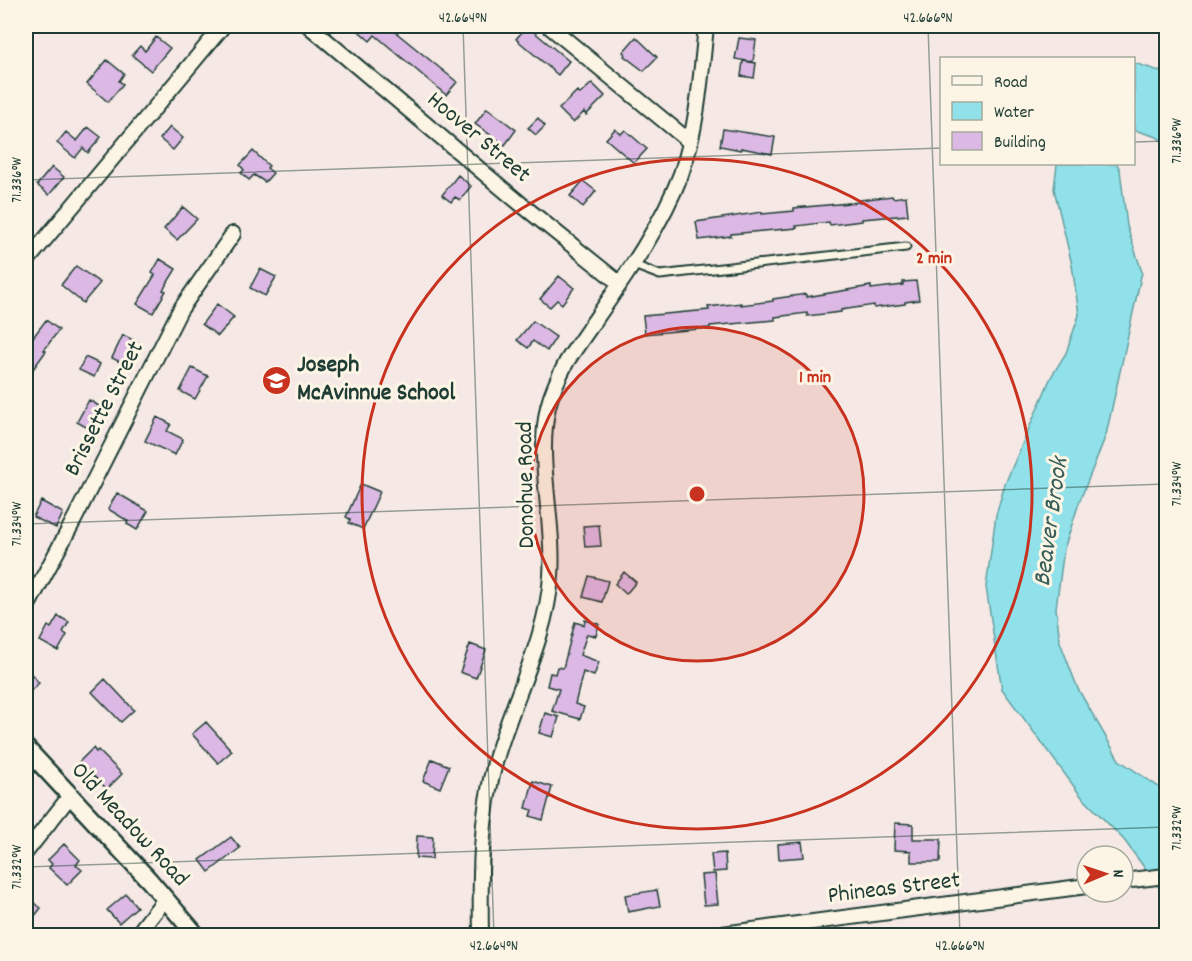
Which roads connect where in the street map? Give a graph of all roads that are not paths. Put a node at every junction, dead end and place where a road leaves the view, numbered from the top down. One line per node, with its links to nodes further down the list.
1 (223, 26): 8 (street)
2 (309, 26): 10 (street, Hoover Street)
3 (549, 26): 5 (street)
4 (706, 26): 5 (street, Donohue Road)
5 (690, 142): 9 (street, Donohue Road)
6 (233, 234): 11 (street, Brissette Street)
7 (906, 247): 9 (lane)
8 (26, 262)
9 (631, 264): 10 (street, Donohue Road)
10 (620, 283): 21 (street, Donohue Road)
11 (26, 609)
12 (26, 748): 13 (street, Old Meadow Road)
13 (70, 796): 14 (street); 18 (street, Old Meadow Road)
14 (26, 852)
15 (1167, 876): 16 (street)
16 (1135, 880)
17 (1075, 888): 22 (street, Phineas Street)
18 (165, 899): 19 (street); 20 (street, Old Meadow Road)
19 (136, 936)
20 (197, 936)
21 (481, 936)
22 (707, 936)

